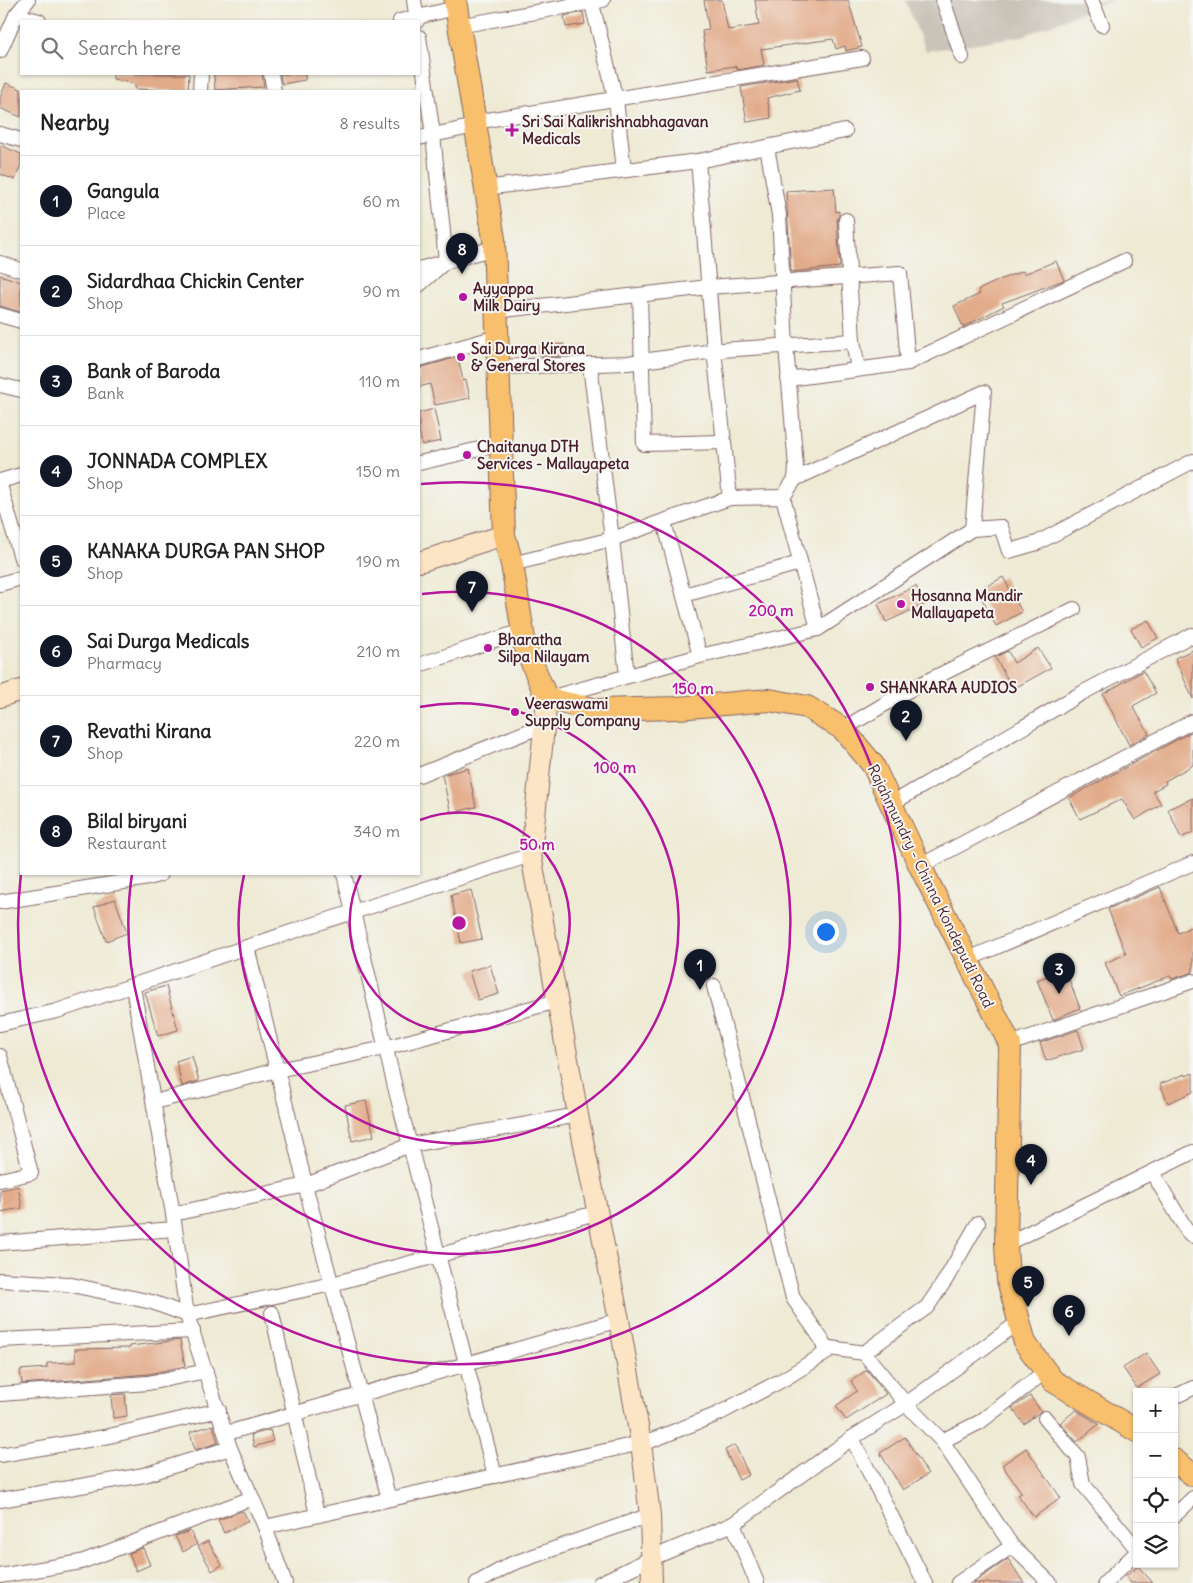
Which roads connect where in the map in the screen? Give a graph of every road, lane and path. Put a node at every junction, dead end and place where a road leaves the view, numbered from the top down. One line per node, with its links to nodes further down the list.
1 (28, 0): 7 (street)
2 (414, 0): 8 (street)
3 (943, 0): 13 (street)
4 (1091, 0): 10 (street)
5 (595, 1): 6 (street); 19 (street)
6 (456, 11): 8 (street); 20 (main road)
7 (16, 15): 9 (street); 12 (street)
8 (416, 19)
9 (35, 20)
10 (1102, 25)
11 (420, 43): 23 (street)
12 (0, 51)
13 (962, 57)
14 (862, 58): 19 (street)
15 (201, 75): 17 (street)
16 (271, 75): 18 (street)
17 (200, 90)
18 (274, 90)
19 (616, 100): 20 (street); 28 (street)
20 (475, 124): 23 (street); 29 (main road)
21 (844, 131): 26 (street)
22 (0, 134): 25 (street)
23 (433, 135): 24 (street); 32 (street)
24 (420, 138)
25 (20, 140)
26 (767, 147): 27 (street); 38 (street)
27 (698, 161): 28 (street); 40 (street)
28 (624, 170): 29 (street)
29 (485, 188): 31 (main road)
30 (846, 220): 37 (street)
31 (494, 248): 32 (street); 42 (main road)
32 (446, 261): 35 (street); 39 (street)
33 (1124, 261): 51 (street)
34 (0, 263): 36 (street)
35 (420, 269)
36 (20, 270)
37 (851, 277): 38 (street); 46 (street); 51 (street)
38 (782, 282): 40 (street); 47 (street)
39 (420, 284)
40 (709, 287): 41 (street); 48 (street)
41 (640, 295): 42 (street); 50 (street)
42 (496, 311): 45 (main road)
43 (0, 315): 44 (street)
44 (20, 321)
45 (497, 337): 49 (street); 53 (main road)
46 (853, 341): 47 (street); 54 (street)
47 (786, 346): 48 (street); 55 (street)
48 (714, 350): 50 (street); 58 (street)
49 (420, 359)
50 (641, 361): 52 (street); 58 (street)
51 (908, 363): 54 (street)
52 (590, 365): 53 (street); 70 (street)
53 (498, 367): 59 (main road)
54 (858, 370): 55 (street)
55 (788, 379): 63 (street)
56 (0, 385): 57 (street)
57 (20, 390)
58 (724, 442): 66 (street)
59 (501, 444): 61 (street); 69 (main road)
60 (1193, 461): 68 (street)
61 (420, 463)
62 (20, 475): 64 (street)
63 (795, 479): 65 (street); 68 (street)
64 (0, 483): 71 (street)
65 (783, 497): 66 (street); 73 (street)
66 (730, 498): 67 (street)
67 (664, 522): 70 (street); 77 (street)
68 (972, 530): 79 (street)
69 (504, 535): 72 (main road); 74 (main road)
70 (612, 539): 74 (street); 84 (street)
71 (20, 554)
72 (420, 562)
73 (800, 563): 77 (street); 79 (street)
74 (512, 564): 80 (main road)
75 (20, 578): 76 (street)
76 (0, 584)
77 (684, 595): 82 (street)
78 (1074, 610): 90 (street)
79 (818, 629): 82 (street)
80 (522, 631): 83 (street); 87 (main road)
81 (1193, 638): 92 (street)
82 (700, 656): 84 (street)
83 (420, 665)
84 (626, 676): 87 (street)
85 (20, 690): 86 (main road)
86 (0, 697)
87 (547, 699): 89 (main road); 90 (main road, Rajahmundry - Chinna Kondepudi Road)
88 (1193, 721): 95 (street)
89 (544, 725): 91 (street); 93 (main road)
90 (843, 730): 92 (main road, Rajahmundry - Chinna Kondepudi Road)
91 (420, 775)
92 (891, 804): 95 (main road, Rajahmundry - Chinna Kondepudi Road)
93 (531, 855): 100 (street); 106 (main road)
94 (1193, 863): 102 (street)
95 (920, 866): 102 (main road, Rajahmundry - Chinna Kondepudi Road)
96 (158, 875): 98 (street)
97 (344, 875): 100 (street)
98 (119, 878): 99 (street)
99 (0, 902)
100 (353, 912): 101 (street); 109 (street)
101 (247, 947): 104 (street); 111 (street)
102 (966, 960): 108 (main road, Rajahmundry - Chinna Kondepudi Road)
103 (1193, 981): 108 (street)
104 (133, 986): 107 (street); 112 (street)
105 (714, 986): 135 (street)
106 (557, 1002): 109 (street); 113 (main road)
107 (0, 1024)
108 (1010, 1044): 125 (main road, Rajahmundry - Chinna Kondepudi Road)
109 (386, 1048): 111 (street); 114 (street)
110 (0, 1056): 117 (street)
111 (277, 1070): 112 (street); 118 (street)
112 (154, 1102): 119 (street)
113 (578, 1115): 114 (street); 120 (main road)
114 (410, 1146): 118 (street); 126 (street)
115 (1193, 1152): 116 (street)
116 (1152, 1172): 123 (street); 125 (street)
117 (0, 1180)
118 (306, 1185): 119 (street); 128 (street)
119 (173, 1214): 122 (street)
120 (596, 1214): 126 (street); 131 (main road)
121 (978, 1223): 136 (street)
122 (174, 1229): 124 (street); 130 (street)
123 (1193, 1236)
124 (0, 1242)
125 (1006, 1244): 132 (main road, Rajahmundry - Chinna Kondepudi Road)
126 (438, 1255): 128 (street); 137 (street)
127 (0, 1280): 130 (street)
128 (332, 1284): 130 (street); 142 (street)
129 (272, 1313): 146 (street)
130 (188, 1316): 133 (street)
131 (619, 1320): 137 (street); 152 (main road)
132 (1019, 1322): 139 (main road, Rajahmundry - Chinna Kondepudi Road); 144 (street)
133 (193, 1330): 134 (street); 138 (street)
134 (0, 1340)
135 (824, 1346): 136 (street); 152 (street)
136 (864, 1353): 144 (street)
137 (466, 1362): 142 (street); 157 (street)
138 (206, 1371): 141 (street); 145 (street)
139 (1046, 1371): 148 (main road, Rajahmundry - Chinna Kondepudi Road); 151 (street)
140 (1193, 1388): 143 (street)
141 (0, 1394)
142 (361, 1394): 146 (street); 161 (street)
143 (1178, 1395)
144 (906, 1404): 150 (street); 151 (street)
145 (219, 1410): 149 (street); 154 (street)
146 (294, 1413): 149 (street); 163 (street)
147 (1045, 1418): 168 (street)
148 (1133, 1424)
149 (227, 1433): 153 (street)
150 (852, 1438): 165 (street); 177 (street)
151 (942, 1441): 167 (street)
152 (641, 1443): 157 (street); 164 (main road)
153 (230, 1448): 158 (street); 160 (street)
154 (0, 1455)
155 (1178, 1463): 156 (main road)
156 (1193, 1475)
157 (495, 1476): 161 (street)
158 (252, 1498): 166 (street); 171 (street)
159 (1193, 1498): 162 (street)
160 (0, 1500)
161 (389, 1500): 163 (street)
162 (1178, 1512)
163 (317, 1515): 166 (street)
164 (650, 1515): 170 (main road); 173 (street)
165 (733, 1524): 170 (street); 176 (street)
166 (265, 1527): 172 (street)
167 (1012, 1546): 178 (street); 179 (street)
168 (1133, 1546)
169 (1133, 1555): 180 (street)
170 (652, 1558): 174 (street); 175 (main road)
171 (0, 1576)
172 (283, 1582)
173 (477, 1583)
174 (600, 1583)
175 (652, 1583)
176 (758, 1583)
177 (925, 1583)
178 (958, 1583)
179 (1050, 1583)
180 (1105, 1583)

